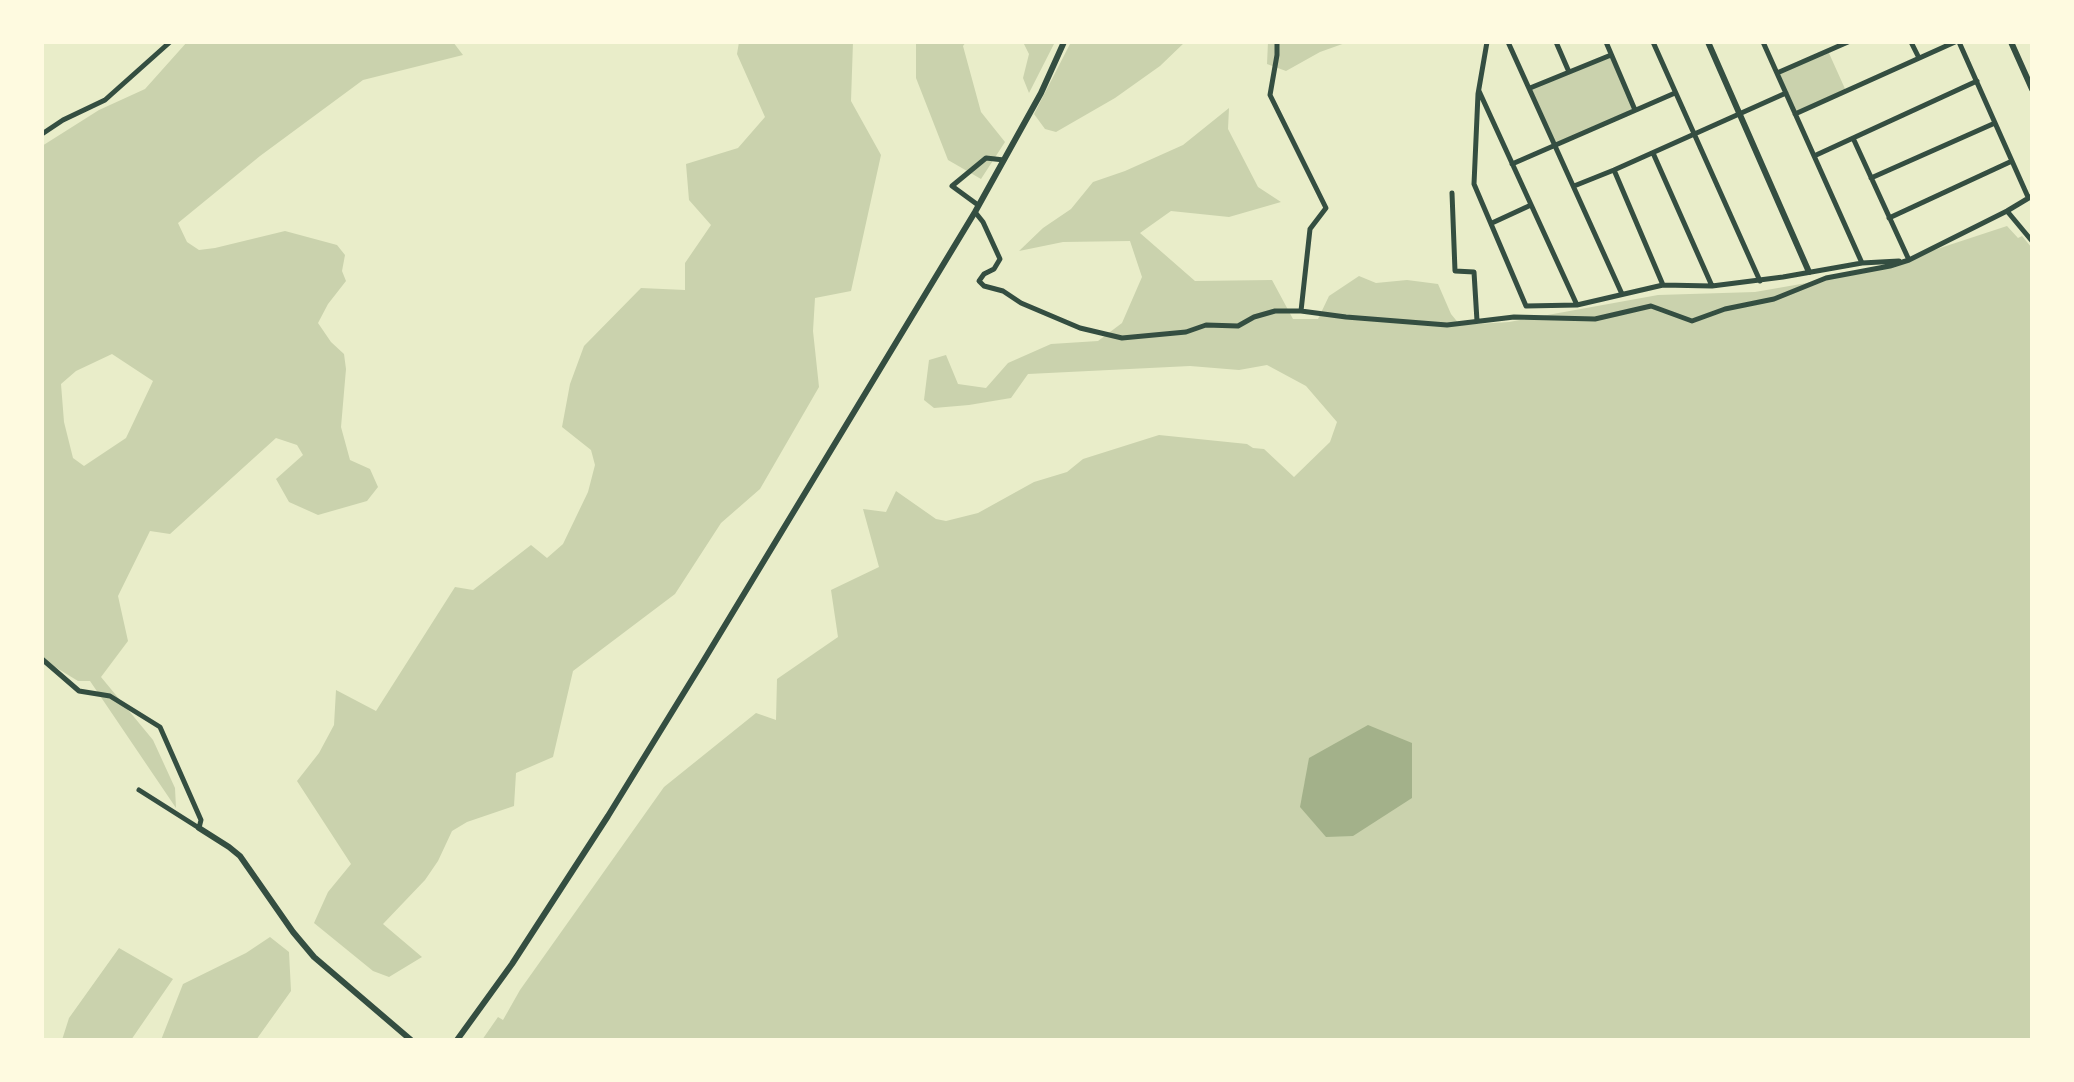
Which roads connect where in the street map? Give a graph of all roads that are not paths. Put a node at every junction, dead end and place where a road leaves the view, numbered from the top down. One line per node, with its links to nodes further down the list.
1 (170, 42): 29 (street)
2 (1064, 42): 35 (street)
3 (1277, 42): 57 (street)
4 (1487, 42): 22 (street)
5 (1508, 42): 20 (street)
6 (1556, 42): 17 (street)
7 (1605, 42): 15 (street)
8 (1653, 42): 23 (street)
9 (1708, 42): 26 (street)
10 (1763, 42): 18 (street)
11 (1848, 42): 18 (street)
12 (1911, 42): 16 (street)
13 (1957, 42): 16 (street); 19 (street)
14 (2011, 42): 21 (street)
15 (1611, 55): 17 (street); 25 (street)
16 (1919, 58): 27 (street)
17 (1569, 72): 20 (street)
18 (1777, 73): 24 (street)
19 (1977, 81): 28 (street); 31 (street)
20 (1530, 88): 32 (street)
21 (2032, 89)
22 (1479, 90): 37 (street); 47 (street)
23 (1675, 93): 25 (street); 30 (street)
24 (1786, 93): 26 (street); 27 (street)
25 (1635, 110): 32 (street)
26 (1739, 113): 30 (street); 51 (street)
27 (1795, 114): 34 (street)
28 (1995, 122): 36 (street); 39 (street)
29 (42, 134)
30 (1694, 135): 33 (street); 52 (street)
31 (1853, 138): 34 (street); 39 (street)
32 (1555, 145): 37 (street); 40 (street)
33 (1653, 153): 38 (street); 54 (street)
34 (1814, 156): 50 (street)
35 (1003, 160): 44 (street); 44 (street)
36 (2012, 161): 42 (street); 46 (street)
37 (1512, 164): 43 (street)
38 (1614, 170): 40 (street); 53 (street)
39 (1871, 178): 46 (street)
40 (1574, 186): 55 (street)
41 (1452, 193): 58 (street)
42 (2030, 197): 45 (street)
43 (1531, 205): 47 (street); 56 (street)
44 (976, 209): 57 (street); 63 (street)
45 (2007, 211): 48 (street); 49 (street)
46 (1889, 218): 49 (street)
47 (1492, 223): 56 (street)
48 (2032, 241)
49 (1909, 260): 50 (street); 58 (street)
50 (1862, 263): 51 (street)
51 (1810, 272): 52 (street)
52 (1760, 281): 54 (street)
53 (1663, 285): 54 (street); 55 (street)
54 (1712, 286)
55 (1622, 294): 56 (street)
56 (1577, 305)
57 (1301, 311): 58 (street)
58 (1477, 320)
59 (42, 659): 61 (street)
60 (139, 790): 61 (street)
61 (199, 828): 62 (street)
62 (411, 1040)
63 (457, 1040)

